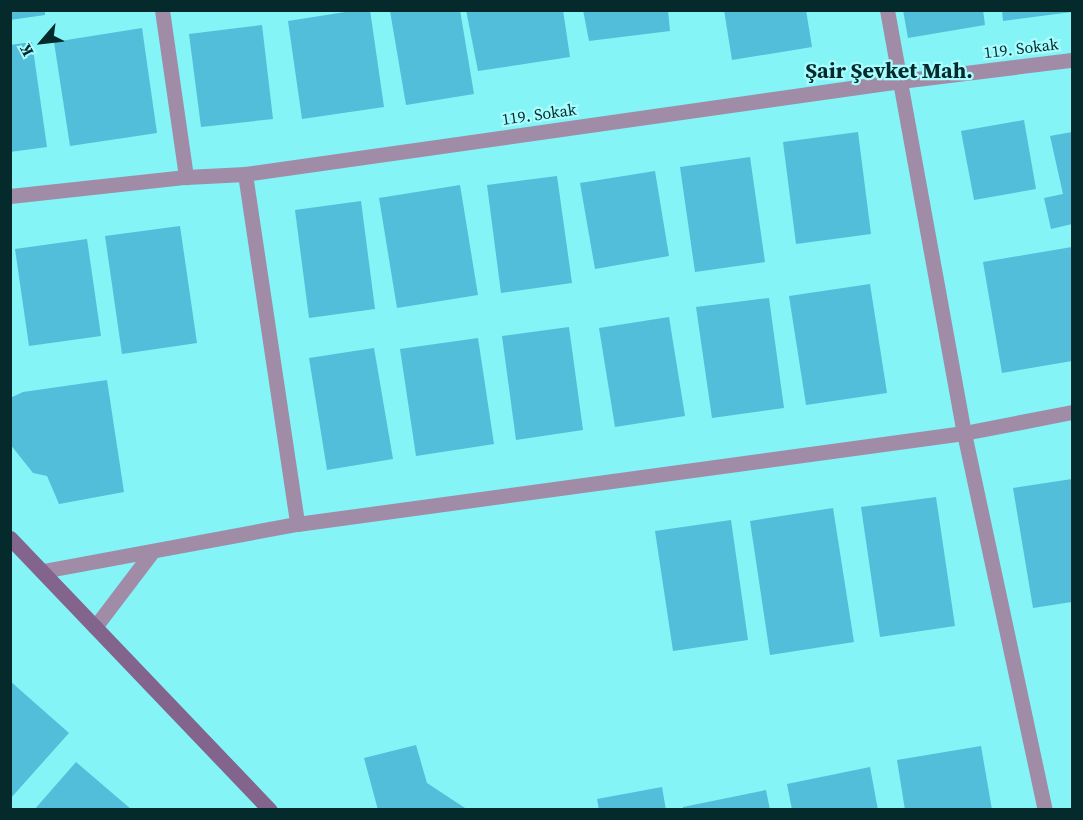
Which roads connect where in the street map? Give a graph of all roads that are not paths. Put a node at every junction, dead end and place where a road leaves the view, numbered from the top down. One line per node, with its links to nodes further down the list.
1 (162, 10): 6 (street)
2 (887, 10): 4 (street)
3 (1072, 60): 4 (street, 119. Sokak)
4 (900, 81): 5 (street, 119. Sokak); 9 (street)
5 (245, 174): 6 (street, 119. Sokak); 10 (street)
6 (186, 177): 7 (street, 119. Sokak)
7 (10, 196)
8 (1072, 412): 9 (street)
9 (964, 433): 10 (street); 16 (street)
10 (297, 524): 12 (street)
11 (10, 538): 13 (street)
12 (152, 552): 13 (street); 14 (street)
13 (43, 571): 14 (street)
14 (96, 627): 15 (street)
15 (270, 810)
16 (1045, 810)

